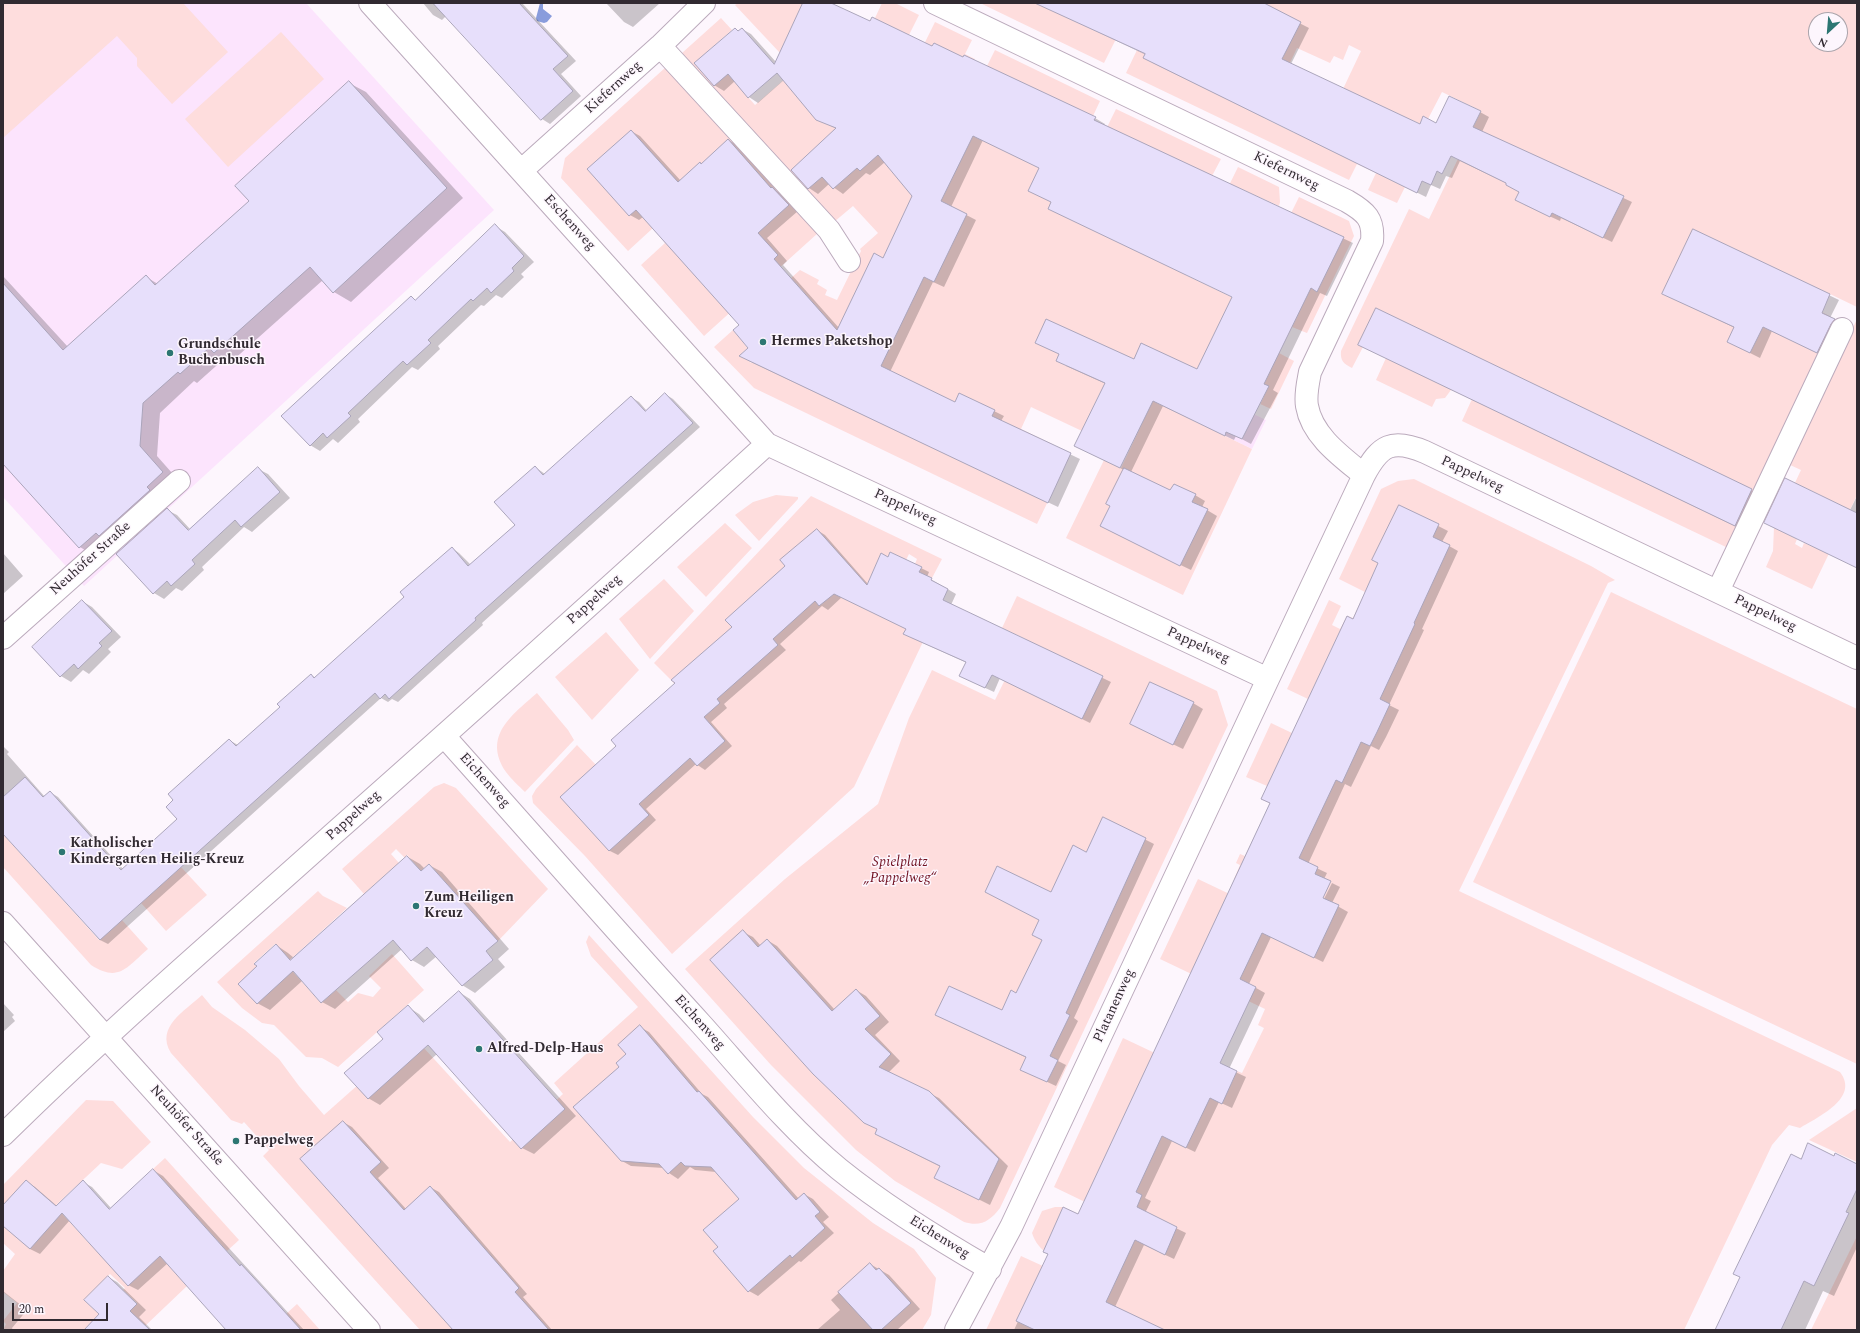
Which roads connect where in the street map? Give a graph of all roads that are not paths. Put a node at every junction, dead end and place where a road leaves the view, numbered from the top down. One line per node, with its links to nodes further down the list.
1 (370, 3): 5 (street, Eschenweg)
2 (935, 3): 9 (street, Kiefernweg)
3 (701, 4): 4 (street, Kiefernweg)
4 (660, 46): 5 (street, Kiefernweg); 6 (street)
5 (522, 170): 8 (street, Eschenweg)
6 (849, 261)
7 (1842, 330): 11 (street)
8 (767, 444): 14 (street, Pappelweg); 15 (street, Pappelweg)
9 (1364, 475): 11 (street, Pappelweg); 14 (street, Pappelweg)
10 (178, 480): 12 (street, Neuhöfer Straße)
11 (1718, 591): 13 (street, Pappelweg)
12 (3, 638)
13 (1857, 658)
14 (1268, 679): 19 (street, Platanenweg)
15 (444, 736): 17 (street, Pappelweg); 19 (street, Eichenweg)
16 (3, 923): 17 (street, Neuhöfer Straße)
17 (106, 1038): 18 (street, Pappelweg); 20 (street, Neuhöfer Straße)
18 (3, 1135)
19 (990, 1269): 21 (street, Platanenweg)
20 (369, 1330)
21 (956, 1330)

